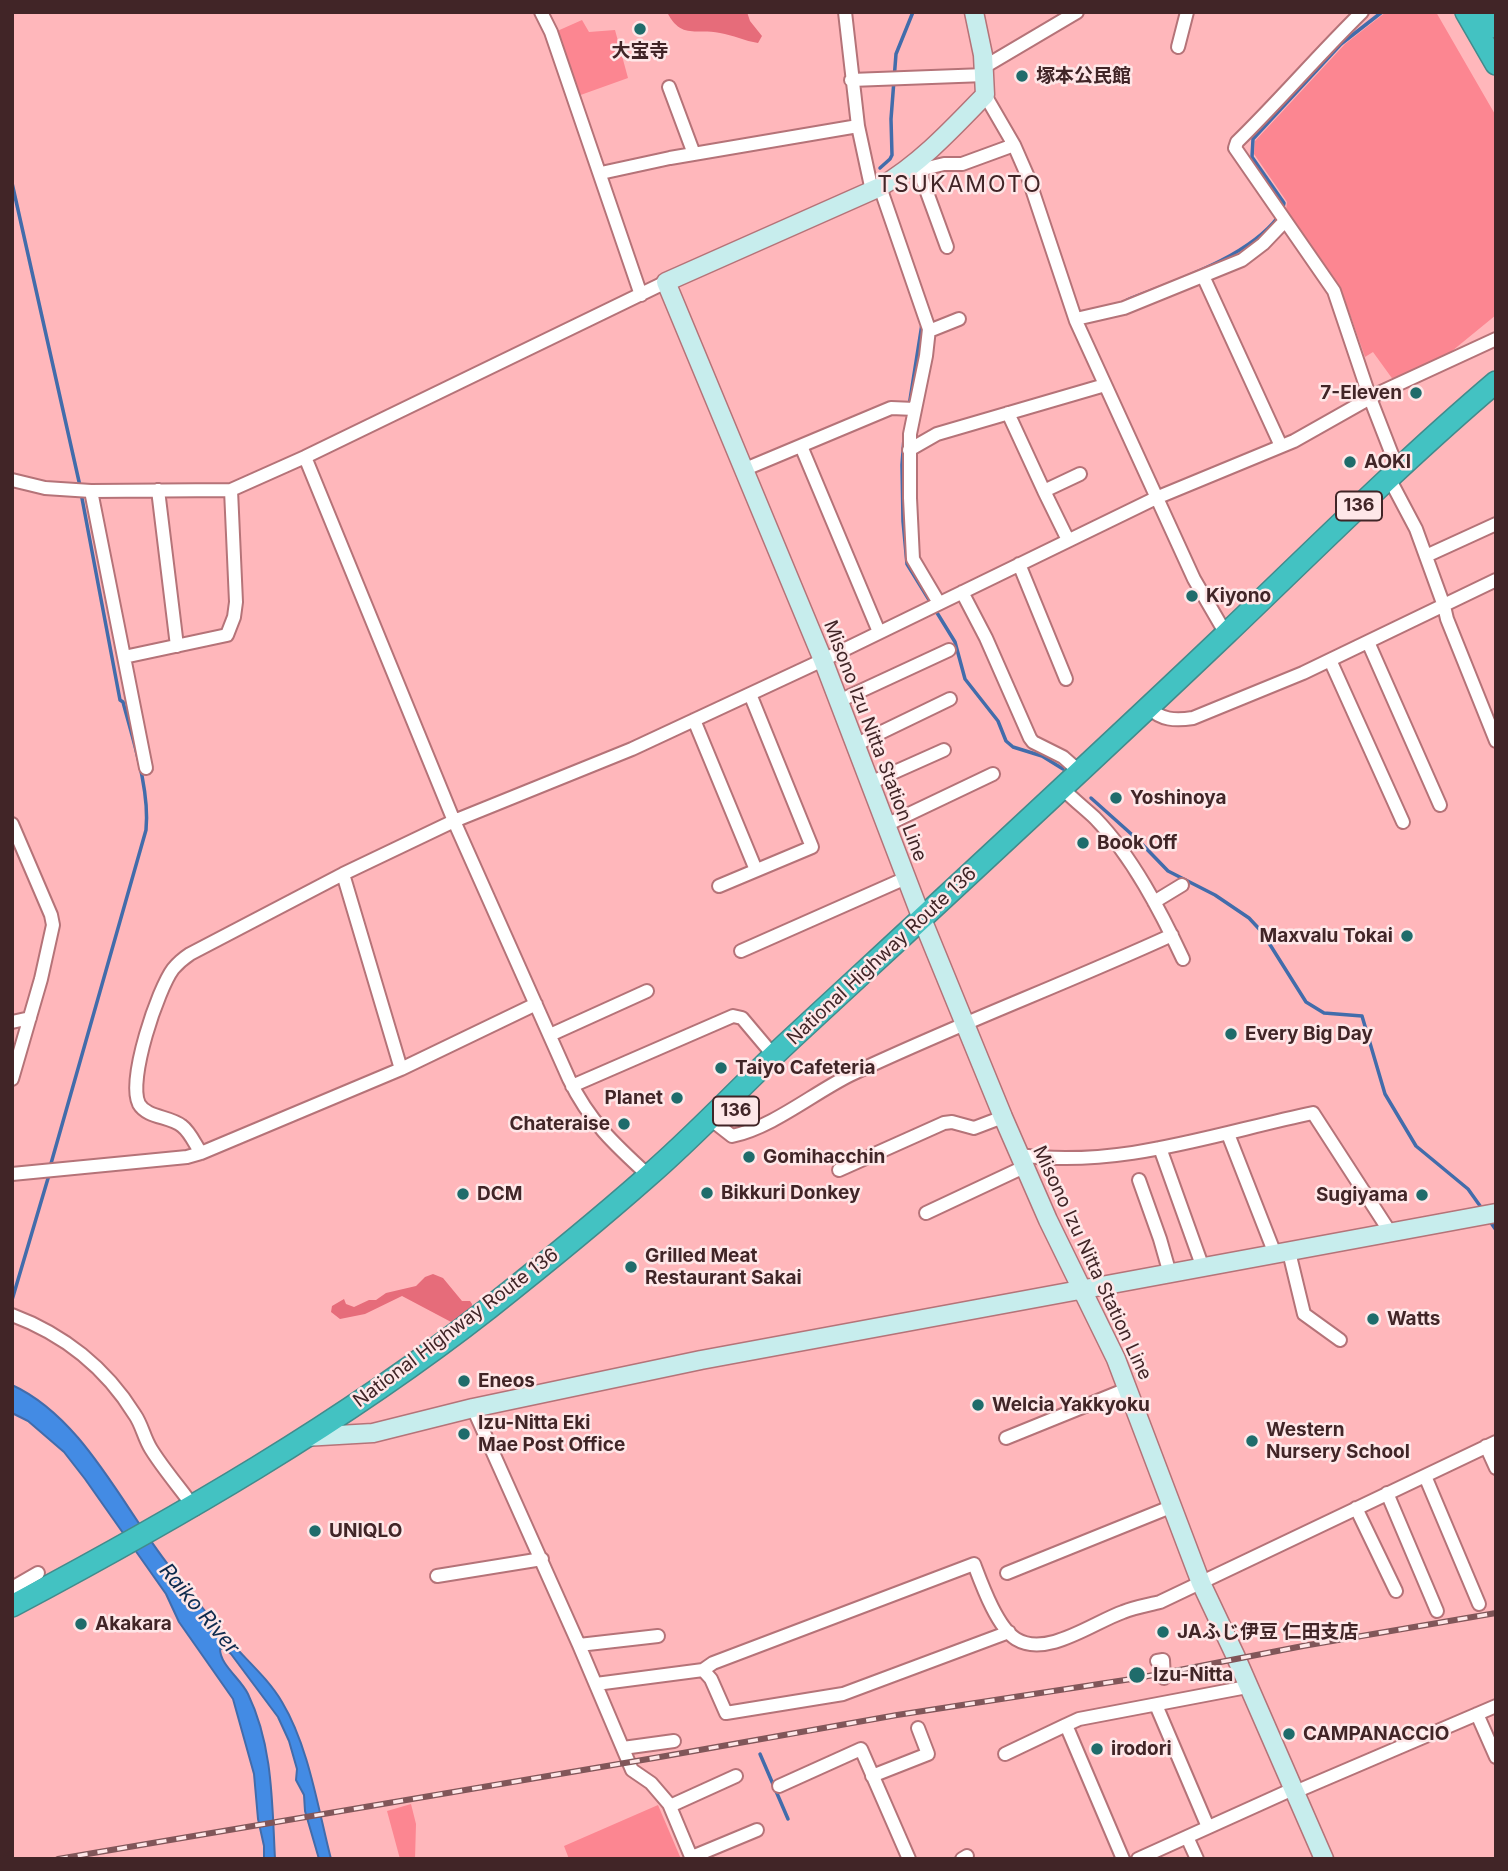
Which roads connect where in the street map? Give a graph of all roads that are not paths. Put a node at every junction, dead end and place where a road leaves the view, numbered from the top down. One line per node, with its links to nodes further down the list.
1 (541, 12): 20 (street)
2 (845, 12): 13 (street)
3 (974, 12): 12 (main road)
4 (1077, 12): 12 (street)
5 (1187, 12): 10 (street)
6 (1362, 12): 22 (street)
7 (1466, 12): 11 (highway)
8 (1487, 12): 9 (highway)
9 (1496, 27)
10 (1178, 47)
11 (1496, 64)
12 (985, 71): 13 (street); 15 (main road)
13 (851, 80): 16 (street)
14 (669, 87): 18 (street)
15 (985, 95): 17 (street); 19 (main road)
16 (858, 126): 18 (street); 21 (street)
17 (1014, 145): 19 (street); 28 (street)
18 (694, 154): 20 (street)
19 (917, 166): 21 (main road); 23 (street)
20 (601, 173): 26 (street)
21 (876, 189): 25 (main road); 29 (street)
22 (1284, 222): 24 (street); 33 (street)
23 (947, 247)
24 (1203, 276): 28 (street); 38 (street)
25 (666, 282): 26 (street); 41 (main road, Misono Izu Nitta Station Line)
26 (641, 295): 40 (street)
27 (959, 319): 29 (street)
28 (1076, 319): 32 (street)
29 (929, 331): 35 (street)
30 (1496, 339): 33 (street)
31 (1496, 382): 43 (highway, National Highway Route 136 / 136)
32 (1105, 385): 36 (street); 49 (street)
33 (1370, 398): 38 (street); 43 (street)
34 (1496, 398): 43 (highway, National Highway Route 136 / 136)
35 (915, 409): 37 (street); 39 (street)
36 (1008, 413): 39 (street); 48 (street)
37 (801, 446): 41 (street); 58 (street)
38 (1281, 446): 49 (street)
39 (909, 450): 56 (street)
40 (305, 457): 46 (street); 81 (street)
41 (743, 470): 64 (main road, Misono Izu Nitta Station Line)
42 (1080, 474): 48 (street)
43 (1394, 479): 52 (street); 59 (highway, National Highway Route 136 / 136); 70 (highway, National Highway Route 136 / 136)
44 (12, 480): 47 (street)
45 (158, 490): 46 (street); 47 (street); 61 (street)
46 (231, 490): 61 (street)
47 (91, 491): 63 (street)
48 (1044, 491): 51 (street)
49 (1156, 498): 51 (street); 59 (street)
50 (1496, 524): 52 (street)
51 (1068, 540): 53 (street)
52 (1426, 556): 57 (street)
53 (1019, 564): 55 (street); 66 (street)
54 (1496, 580): 57 (street)
55 (962, 593): 56 (street); 76 (street)
56 (939, 603): 58 (street)
57 (1444, 606): 60 (street); 72 (street)
58 (879, 632): 64 (street)
59 (1226, 634): 70 (highway, National Highway Route 136 / 136)
60 (1368, 642): 65 (street); 80 (street)
61 (177, 646): 63 (street)
62 (949, 650): 69 (street)
63 (124, 657): 75 (street)
64 (823, 660): 67 (street); 69 (main road, Misono Izu Nitta Station Line)
65 (1330, 660): 70 (street); 82 (street)
66 (1066, 679)
67 (750, 694): 71 (street); 86 (street)
68 (950, 699): 73 (street)
69 (839, 701): 73 (main road, Misono Izu Nitta Station Line)
70 (1152, 711): 76 (highway, National Highway Route 136 / 136); 79 (highway, National Highway Route 136 / 136)
71 (694, 720): 81 (street); 86 (street)
72 (1496, 741)
73 (855, 745): 78 (main road, Misono Izu Nitta Station Line)
74 (944, 750): 78 (street)
75 (146, 768)
76 (1080, 772): 79 (highway, National Highway Route 136 / 136)
77 (993, 774): 84 (street)
78 (870, 783): 84 (main road, Misono Izu Nitta Station Line)
79 (1067, 793): 91 (street); 92 (highway, National Highway Route 136 / 136)
80 (1440, 805)
81 (454, 821): 87 (street); 97 (street)
82 (1403, 821)
83 (12, 824): 85 (street)
84 (886, 825): 88 (main road, Misono Izu Nitta Station Line)
85 (16, 841): 98 (street)
86 (755, 870): 90 (street)
87 (342, 874): 103 (street); 110 (street)
88 (906, 878): 92 (main road, Misono Izu Nitta Station Line); 94 (street)
89 (1182, 885): 91 (street)
90 (719, 886)
91 (1154, 902): 93 (street)
92 (924, 925): 100 (main road, Misono Izu Nitta Station Line); 102 (highway, National Highway Route 136 / 136); 107 (highway, National Highway Route 136 / 136)
93 (1171, 935): 95 (street); 100 (street)
94 (741, 951)
95 (1183, 959)
96 (646, 991): 101 (street)
97 (536, 1004): 101 (street); 103 (street)
98 (30, 1018): 99 (street); 104 (street)
99 (12, 1022)
100 (965, 1025): 106 (main road, Misono Izu Nitta Station Line); 107 (street)
101 (550, 1035): 105 (street)
102 (774, 1056): 105 (street); 107 (highway, National Highway Route 136 / 136)
103 (401, 1069): 110 (street)
104 (12, 1079)
105 (572, 1086): 114 (street)
106 (1003, 1118): 111 (main road, Misono Izu Nitta Station Line); 112 (street)
107 (714, 1122): 114 (highway, National Highway Route 136 / 136); 127 (highway, National Highway Route 136 / 136)
108 (1228, 1134): 109 (street); 118 (street); 119 (street)
109 (1160, 1148): 111 (street); 120 (street)
110 (201, 1153): 113 (street)
111 (1022, 1161): 116 (street); 122 (main road, Misono Izu Nitta Station Line)
112 (839, 1170)
113 (12, 1174)
114 (649, 1176): 127 (highway, National Highway Route 136 / 136)
115 (1139, 1180): 121 (street)
116 (926, 1213)
117 (1496, 1213): 118 (main road)
118 (1390, 1232): 119 (main road)
119 (1282, 1253): 120 (main road); 124 (street)
120 (1203, 1268): 121 (main road)
121 (1170, 1274): 122 (main road)
122 (1083, 1291): 125 (main road, Misono Izu Nitta Station Line); 126 (main road)
123 (12, 1315): 135 (street)
124 (1340, 1340)
125 (1127, 1388): 128 (street); 133 (main road, Misono Izu Nitta Station Line)
126 (473, 1408): 127 (main road); 136 (street)
127 (314, 1438): 135 (highway, National Highway Route 136 / 136)
128 (1006, 1438)
129 (1491, 1444): 130 (street); 131 (street)
130 (1496, 1468)
131 (1425, 1476): 132 (street); 144 (street)
132 (1387, 1493): 134 (street); 146 (street)
133 (1173, 1506): 139 (street); 141 (main road, Misono Izu Nitta Station Line)
134 (1356, 1508): 141 (street); 143 (street)
135 (191, 1511): 137 (highway, National Highway Route 136 / 136)
136 (542, 1559): 140 (street); 150 (street)
137 (100, 1565): 145 (highway, National Highway Route 136 / 136); 147 (highway, National Highway Route 136 / 136)
138 (38, 1573): 142 (street)
139 (1007, 1573)
140 (437, 1576)
141 (1201, 1583): 148 (street); 155 (main road, Misono Izu Nitta Station Line)
142 (12, 1588)
143 (1396, 1591)
144 (1479, 1604)
145 (12, 1606)
146 (1437, 1611)
147 (12, 1617)
148 (1009, 1632): 152 (street); 152 (street)
149 (658, 1636): 150 (street)
150 (579, 1645): 154 (street)
151 (1157, 1661): 153 (street)
152 (703, 1670): 154 (street)
153 (1164, 1678)
154 (596, 1684): 162 (street)
155 (1247, 1687): 156 (street); 168 (main road, Misono Izu Nitta Station Line)
156 (1156, 1705): 159 (street); 170 (street)
157 (1496, 1706): 158 (street)
158 (1477, 1714): 164 (street); 168 (street)
159 (1066, 1725): 163 (street); 175 (street)
160 (918, 1728): 166 (street)
161 (674, 1741): 162 (street)
162 (623, 1748): 169 (street)
163 (1005, 1754)
164 (1496, 1757)
165 (736, 1776): 169 (street)
166 (872, 1776): 167 (street); 174 (street)
167 (779, 1786)
168 (1294, 1790): 170 (street); 178 (main road, Misono Izu Nitta Station Line)
169 (670, 1806): 173 (street)
170 (1208, 1827): 172 (street)
171 (757, 1830): 173 (street)
172 (1187, 1837): 176 (street); 177 (street)
173 (692, 1858)
174 (909, 1859)
175 (1123, 1859)
176 (1138, 1859)
177 (1197, 1859)
178 (1324, 1859)

